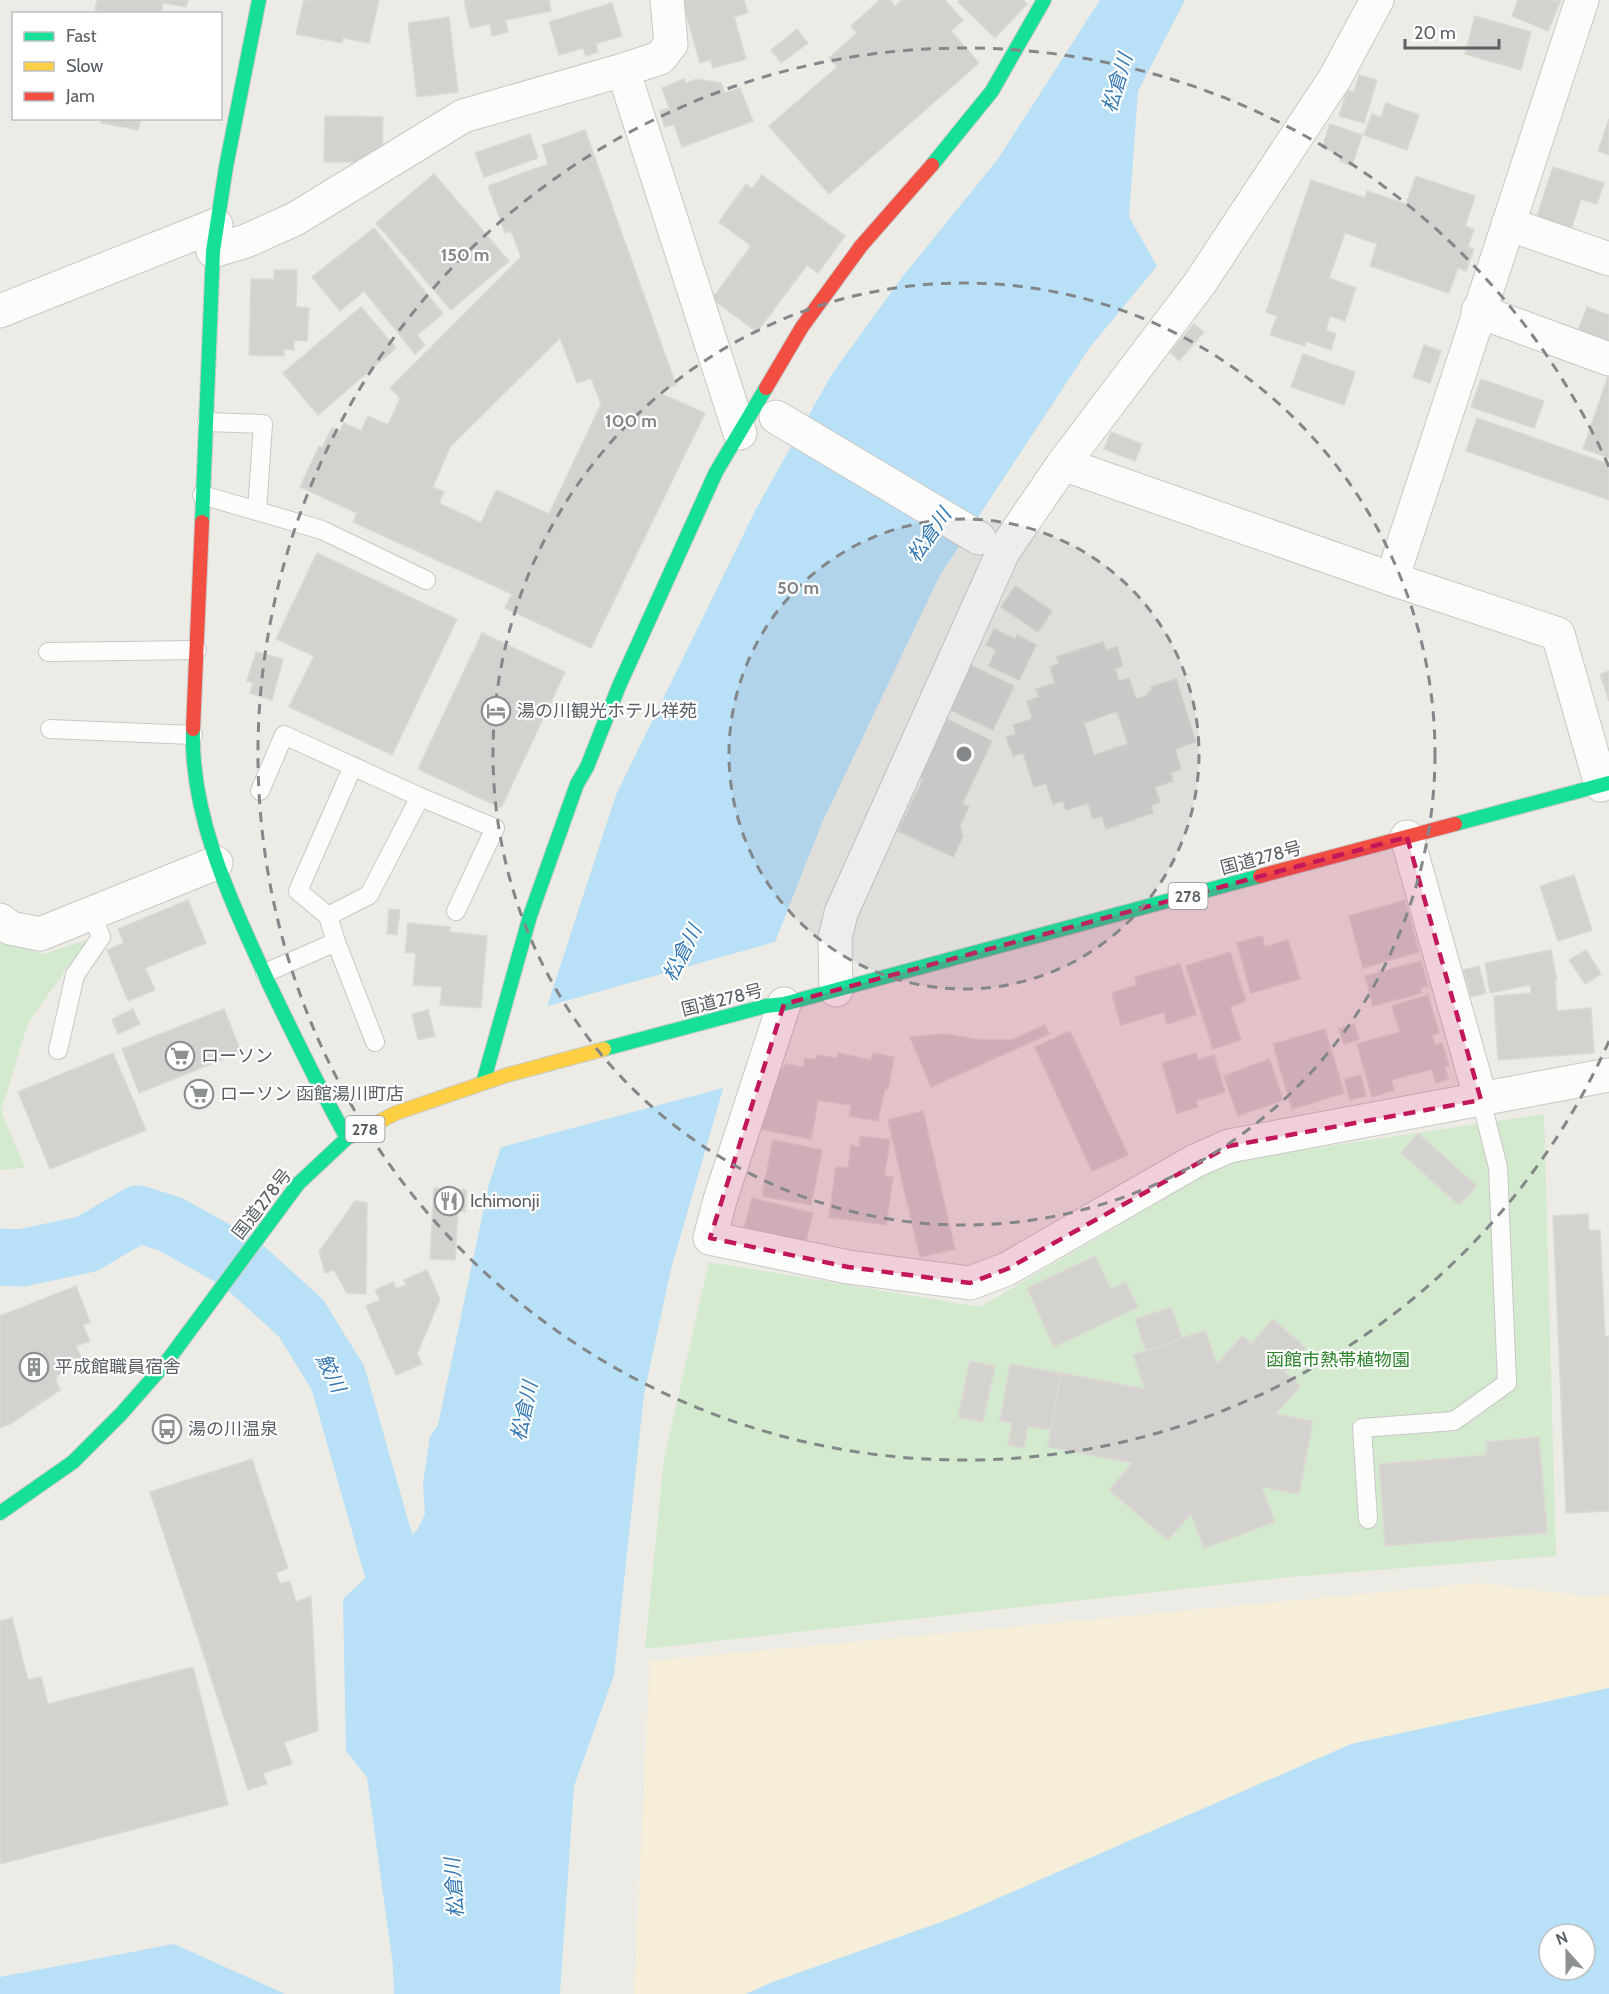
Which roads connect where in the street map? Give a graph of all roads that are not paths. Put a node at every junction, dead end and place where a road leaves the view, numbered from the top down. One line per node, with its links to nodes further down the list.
1 (259, 0): 8 (main road)
2 (667, 0): 6 (street)
3 (1044, 0): 15 (main road)
4 (1377, 0): 16 (street)
5 (1582, 0): 7 (street)
6 (623, 70): 8 (street); 15 (street)
7 (1508, 224): 9 (street); 11 (street)
8 (215, 238): 10 (street); 14 (main road)
9 (1609, 259)
10 (0, 311)
11 (1478, 311): 12 (street); 20 (street)
12 (1609, 359)
13 (781, 420): 19 (street)
14 (207, 422): 17 (main road); 18 (lane)
15 (740, 433): 43 (main road)
16 (1063, 464): 20 (street); 38 (street)
17 (202, 495): 18 (lane); 22 (main road)
18 (257, 512): 21 (lane)
19 (977, 537)
20 (1392, 579): 27 (street)
21 (426, 580)
22 (197, 650): 23 (lane); 25 (main road)
23 (48, 652)
24 (50, 729): 25 (lane)
25 (193, 735): 31 (main road)
26 (353, 766): 28 (lane); 29 (lane); 34 (lane)
27 (1605, 784): 30 (main road, 国道278号 / 278)
28 (260, 791)
29 (420, 797): 32 (lane); 34 (lane)
30 (1407, 837): 38 (main road, 国道278号 / 278); 44 (street)
31 (216, 863): 33 (street); 37 (main road)
32 (456, 911)
33 (92, 914): 35 (street); 41 (lane)
34 (328, 916): 36 (lane)
35 (0, 920)
36 (336, 942): 37 (lane); 40 (lane)
37 (265, 973): 45 (main road)
38 (836, 990): 39 (main road, 国道278号 / 278)
39 (775, 1005): 43 (main road, 国道278号 / 278); 44 (street)
40 (375, 1042)
41 (58, 1050)
42 (1609, 1075): 44 (street)
43 (483, 1083): 45 (main road, 国道278号 / 278)
44 (1481, 1100): 47 (lane)
45 (347, 1138): 46 (main road, 国道278号 / 278)
46 (0, 1513)
47 (1368, 1519)

